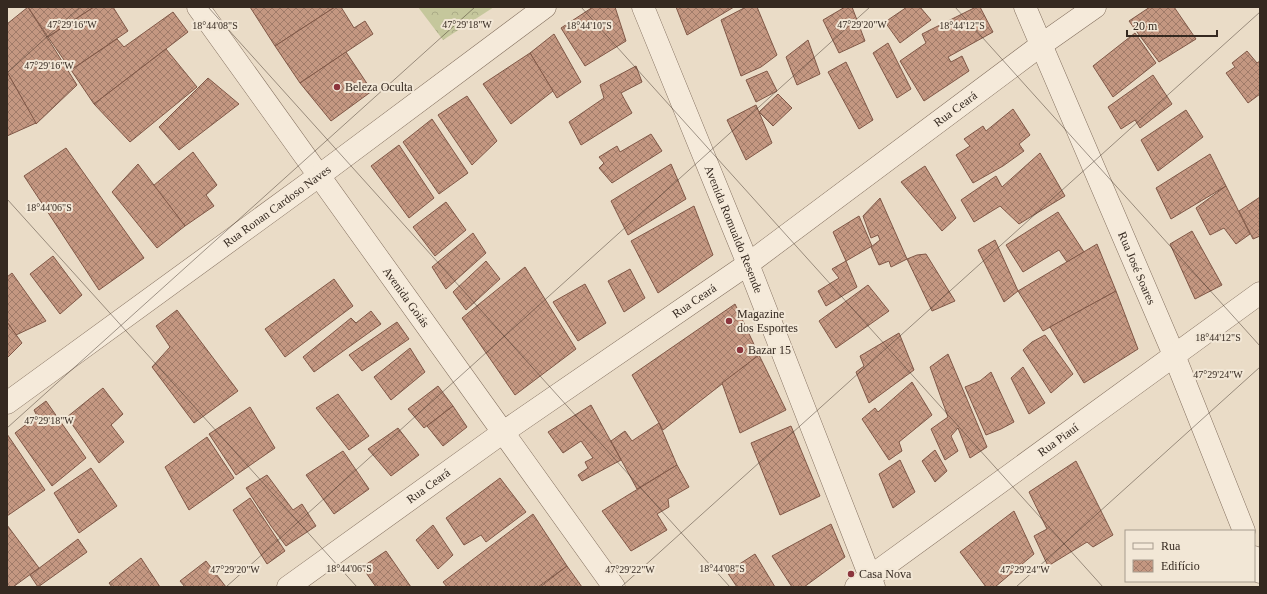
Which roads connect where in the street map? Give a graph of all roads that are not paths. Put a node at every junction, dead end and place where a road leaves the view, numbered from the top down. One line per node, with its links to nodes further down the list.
1 (198, 7): 7 (street, Avenida Goiás)
2 (545, 7): 7 (street, Rua Ronan Cardoso Naves)
3 (643, 7): 8 (street, Avenida Romualdo Resende)
4 (1025, 7): 6 (street, Rua José Soares)
5 (1095, 7): 6 (street, Rua Ceará)
6 (1041, 45): 8 (street, Rua Ceará); 10 (street, Rua José Soares)
7 (320, 175): 11 (street, Rua Ronan Cardoso Naves); 12 (street, Avenida Goiás)
8 (748, 264): 12 (street, Rua Ceará); 16 (street, Avenida Romualdo Resende)
9 (1260, 293): 10 (street, Rua Piauí)
10 (1174, 355): 13 (street, Rua José Soares); 16 (street, Rua Piauí)
11 (7, 403)
12 (502, 433): 17 (street, Rua Ceará); 18 (street, Avenida Goiás)
13 (1244, 530)
14 (1255, 560): 15 (street)
15 (1260, 572)
16 (866, 584)
17 (288, 587)
18 (614, 587)

